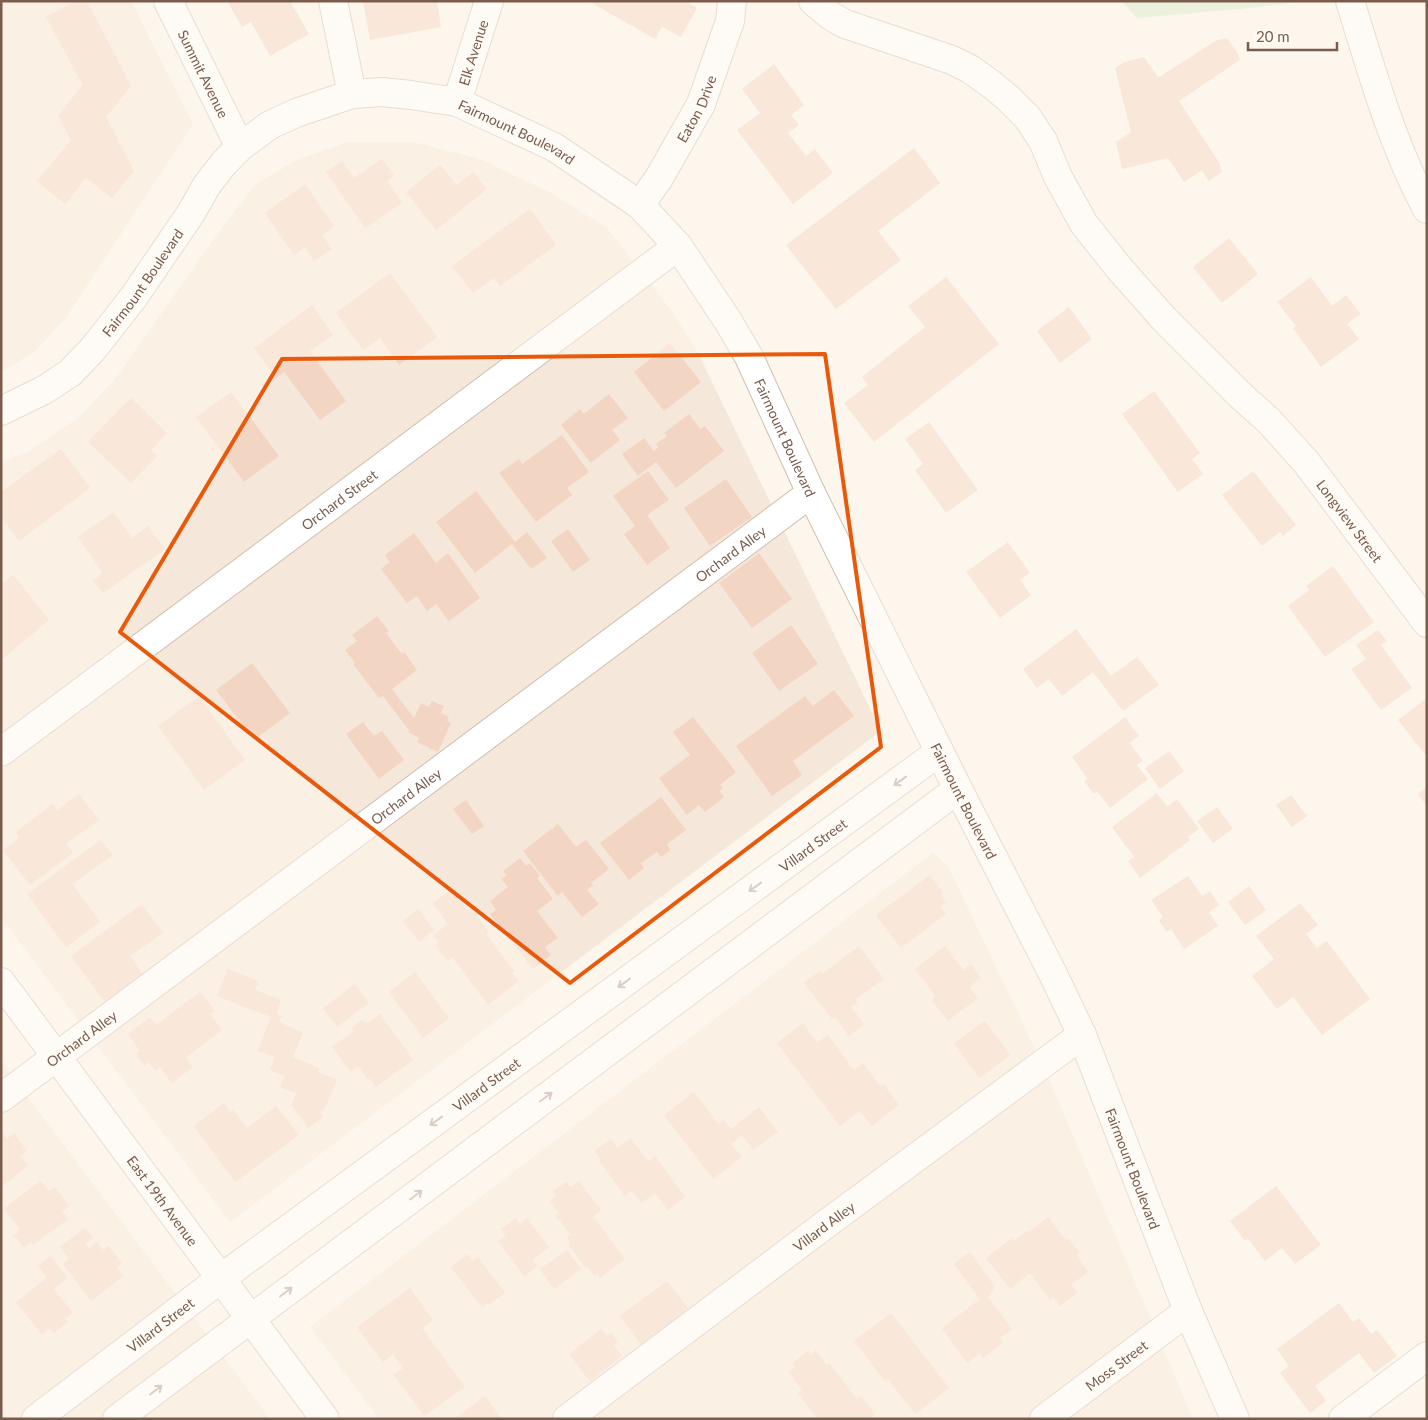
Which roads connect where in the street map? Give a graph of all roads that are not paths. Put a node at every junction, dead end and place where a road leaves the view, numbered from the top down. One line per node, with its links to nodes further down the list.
1 (168, 1): 9 (street, Summit Avenue)
2 (333, 1): 7 (street)
3 (489, 1): 8 (street, Elk Avenue)
4 (732, 1): 10 (street, Eaton Drive)
5 (813, 1): 15 (street, Longview Street)
6 (1350, 1): 11 (street)
7 (352, 94): 8 (street, Fairmount Boulevard); 9 (street, Fairmount Boulevard)
8 (457, 102): 10 (street, Fairmount Boulevard)
9 (240, 147): 13 (street, Fairmount Boulevard)
10 (640, 205): 12 (street, Fairmount Boulevard)
11 (1427, 209)
12 (678, 246): 14 (street, Fairmount Boulevard); 16 (street, Orchard Street)
13 (1, 411)
14 (811, 493): 17 (street, Fairmount Boulevard); 21 (street, Orchard Alley)
15 (1427, 623)
16 (1, 752)
17 (939, 752): 18 (street, Fairmount Boulevard); 23 (street, Villard Street, one-way to 23)
18 (958, 789): 20 (street, Fairmount Boulevard); 25 (street, one-way to 18)
19 (1, 982): 21 (street, East 19th Avenue)
20 (1082, 1035): 24 (street, Fairmount Boulevard); 30 (street, Villard Alley)
21 (57, 1056): 22 (street, Orchard Alley); 23 (street, East 19th Avenue)
22 (1, 1098)
23 (220, 1279): 25 (street, East 19th Avenue); 27 (street, Villard Street)
24 (1188, 1311): 31 (street, Moss Street); 32 (street, Fairmount Boulevard)
25 (251, 1319): 28 (street, one-way to 25); 29 (street, East 19th Avenue)
26 (1427, 1356): 33 (street)
27 (36, 1419)
28 (117, 1419)
29 (325, 1419)
30 (567, 1419)
31 (1044, 1419)
32 (1235, 1419)
33 (1342, 1419)

